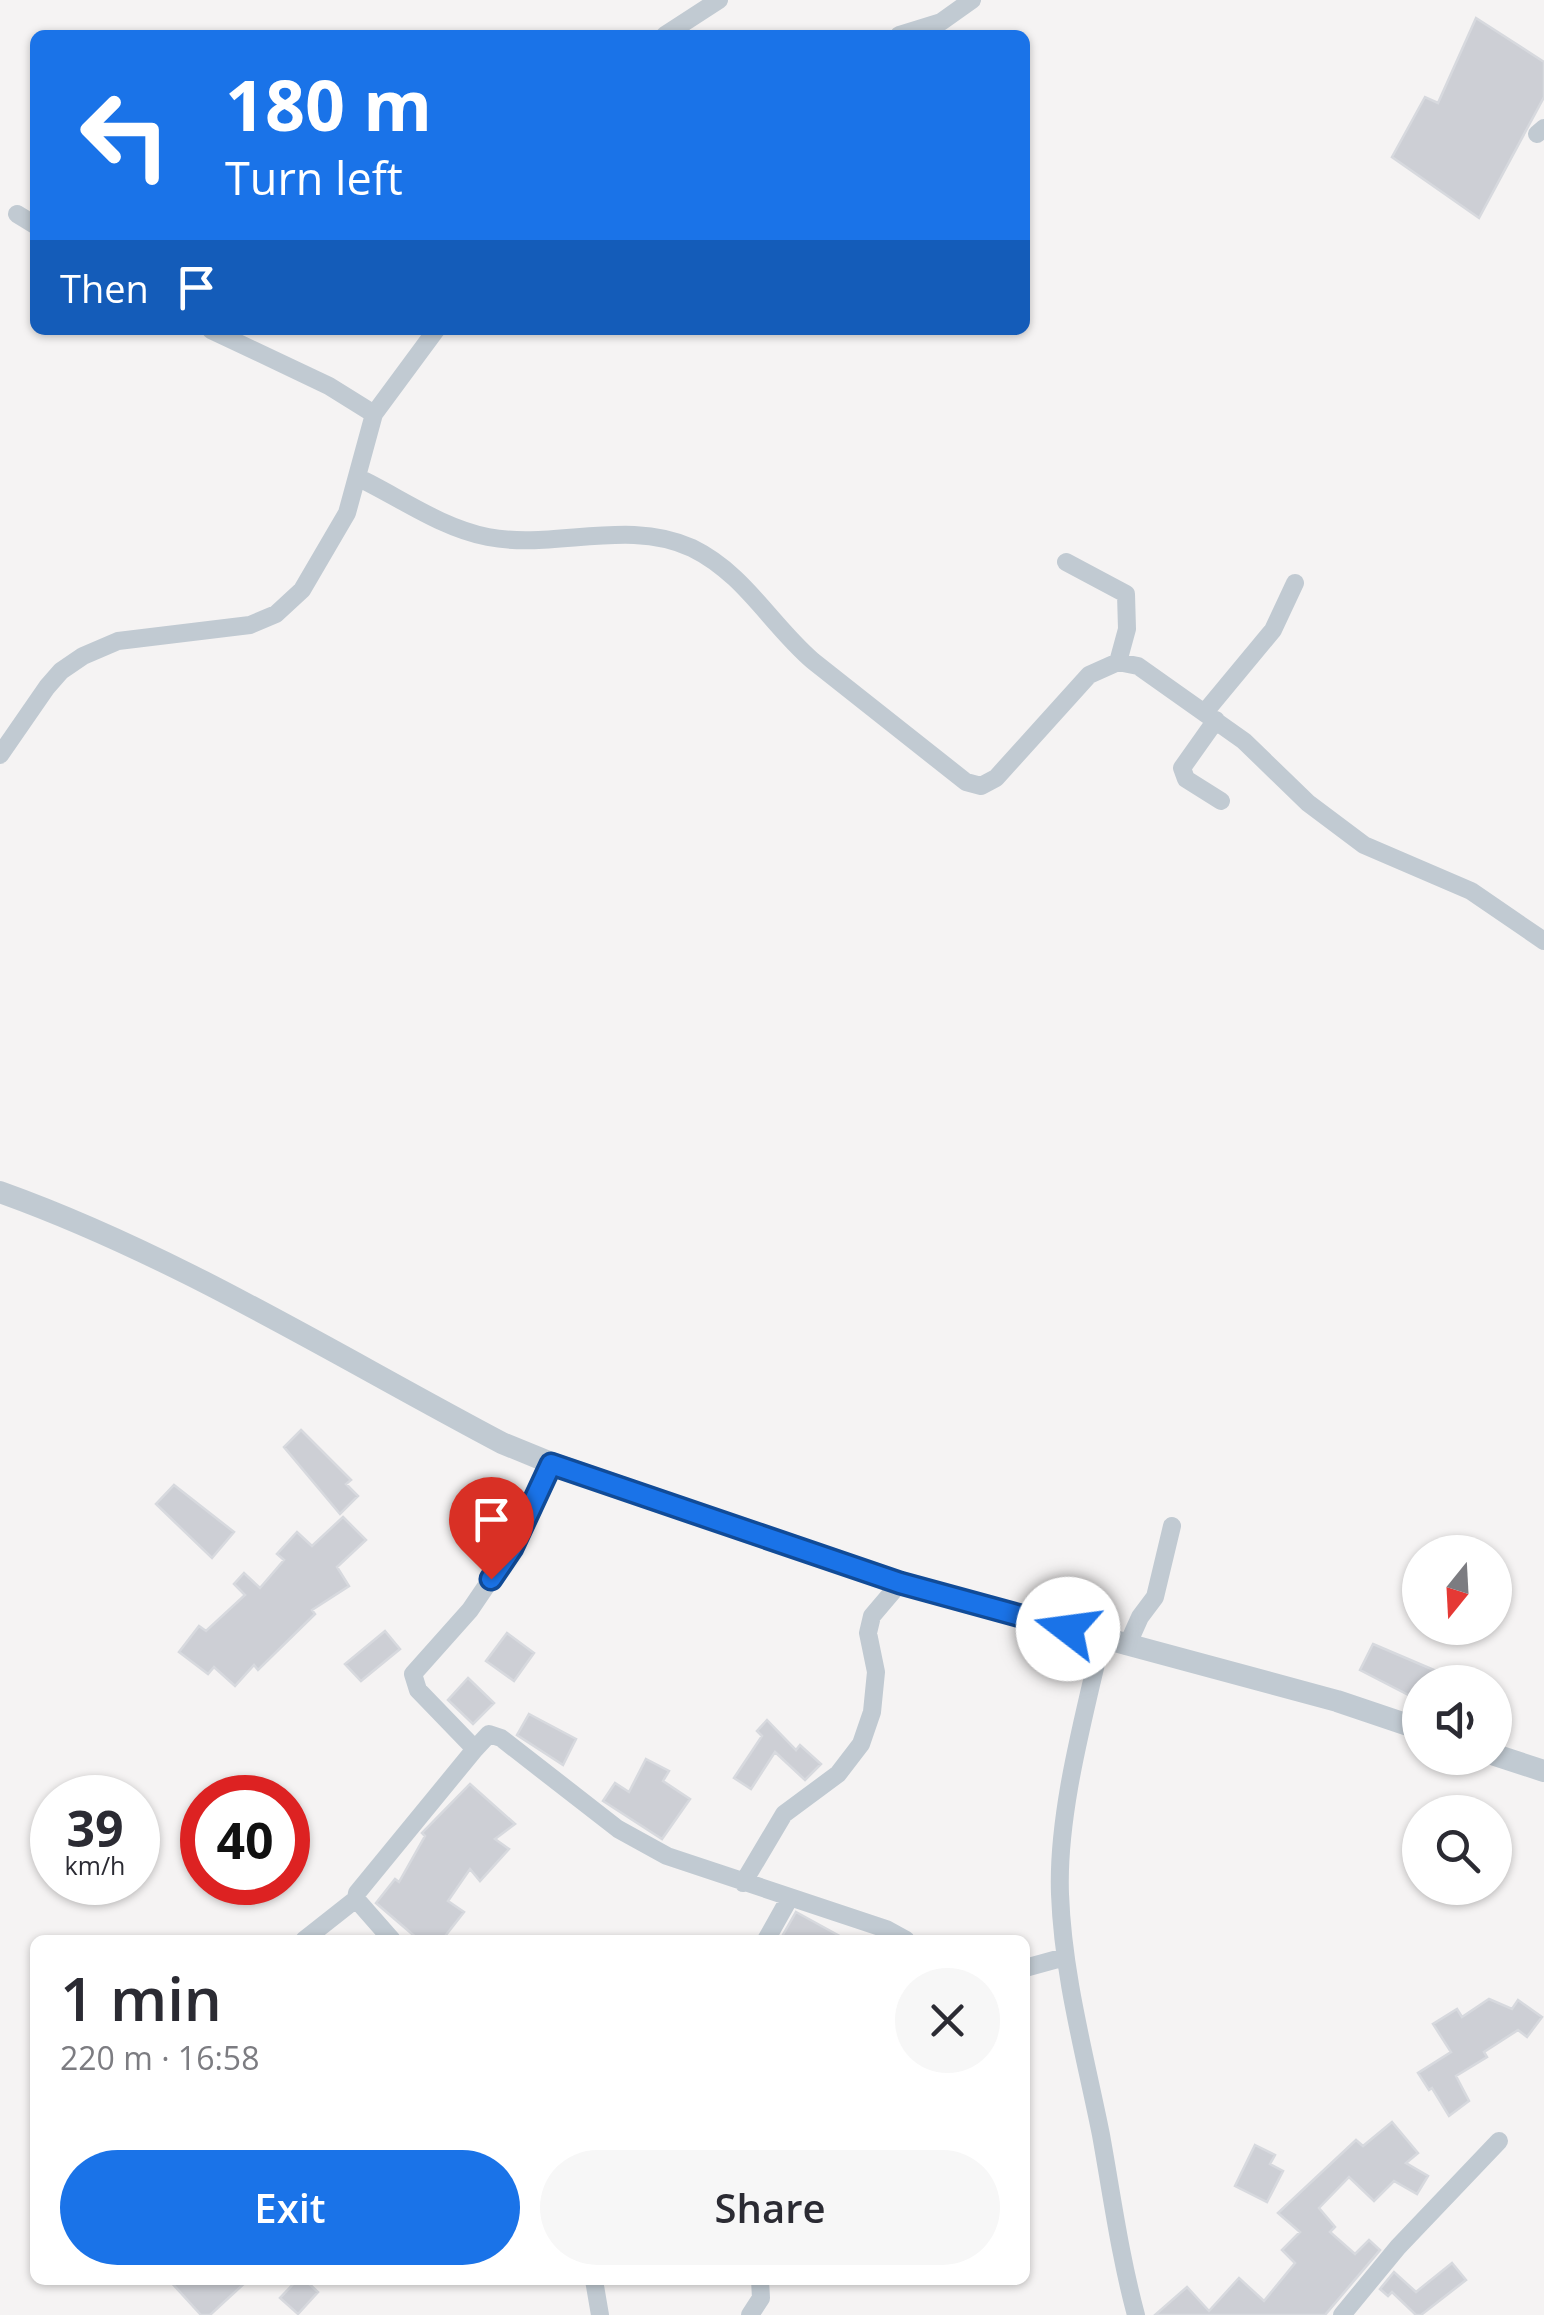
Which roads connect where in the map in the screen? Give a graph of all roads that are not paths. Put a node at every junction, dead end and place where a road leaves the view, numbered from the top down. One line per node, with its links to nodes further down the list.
1 (719, 0): 3 (street)
2 (972, 0): 4 (street)
3 (673, 30)
4 (915, 30)
5 (17, 214): 6 (street)
6 (30, 221)
7 (222, 335): 9 (street)
8 (432, 335): 9 (street)
9 (374, 414): 10 (street)
10 (357, 477): 13 (street); 15 (street)
11 (1066, 562): 13 (street)
12 (1295, 583): 14 (street)
13 (1118, 662): 14 (street)
14 (1210, 716): 16 (street); 17 (street)
15 (0, 755)
16 (1221, 802)
17 (1544, 941)
18 (0, 1192): 19 (street)
19 (551, 1464): 21 (street); 25 (street)
20 (1172, 1526): 23 (street)
21 (900, 1583): 22 (street); 28 (street)
22 (1102, 1638): 23 (street); 35 (street)
23 (1128, 1646): 24 (street)
24 (1402, 1723)
25 (475, 1750): 28 (street); 29 (street)
26 (1512, 1761): 27 (street)
27 (1544, 1771)
28 (742, 1883): 30 (street)
29 (356, 1899): 31 (street); 32 (street)
30 (789, 1899): 33 (street); 34 (street)
31 (310, 1935)
32 (388, 1935)
33 (769, 1935)
34 (898, 1935)
35 (1065, 1957): 36 (street); 42 (street)
36 (1030, 1967)
37 (1499, 2140): 43 (street)
38 (595, 2285): 40 (street)
39 (761, 2285): 41 (street)
40 (600, 2315)
41 (750, 2315)
42 (1136, 2315)
43 (1342, 2315)

